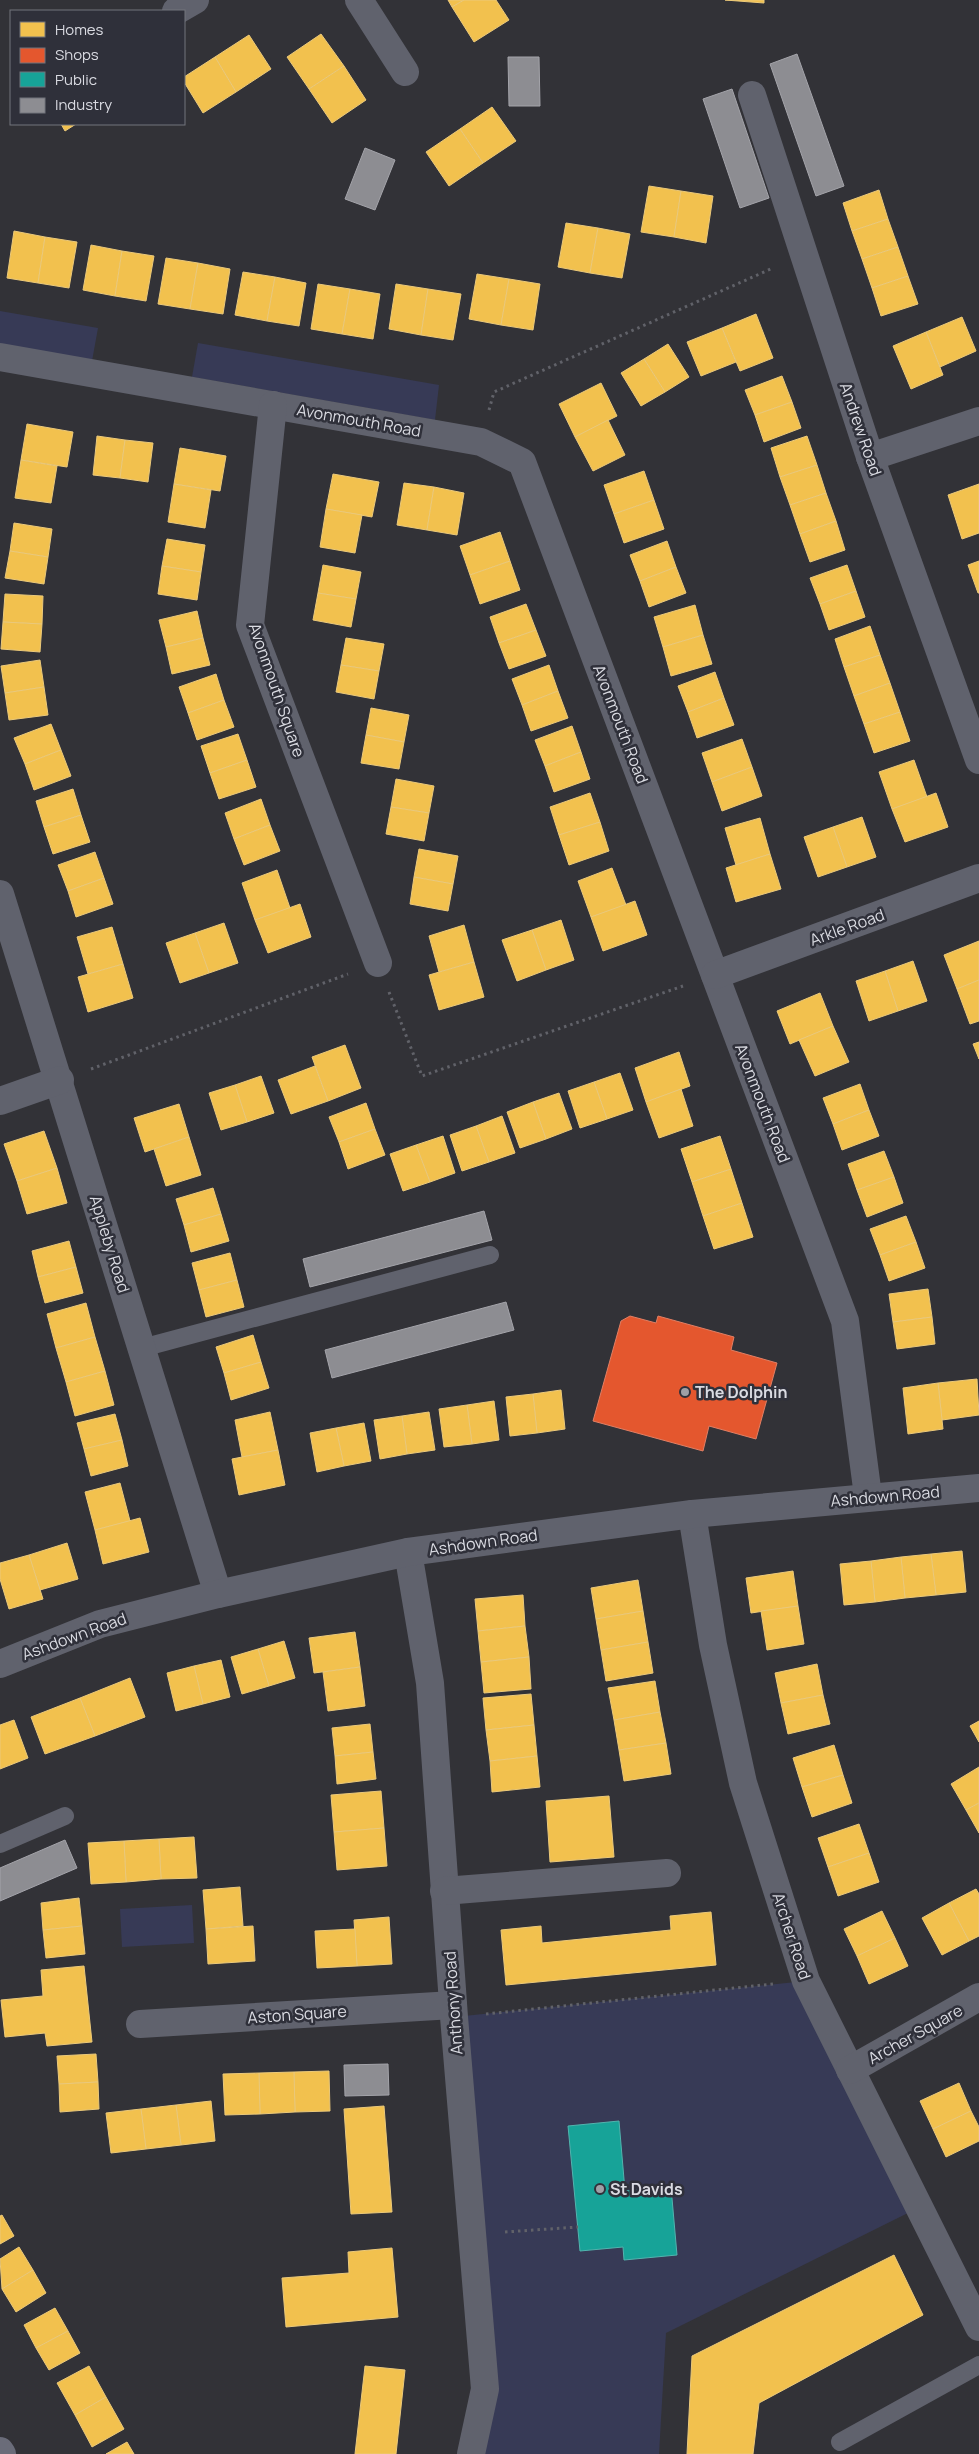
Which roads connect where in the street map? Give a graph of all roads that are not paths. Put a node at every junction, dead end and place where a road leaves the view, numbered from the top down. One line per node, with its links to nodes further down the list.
1 (195, 0): 3 (street)
2 (359, 0): 4 (street)
3 (178, 10)
4 (405, 72)
5 (752, 95): 9 (street, Andrew Road)
6 (0, 357): 7 (street, Avonmouth Road)
7 (273, 405): 13 (street, Avonmouth Square); 14 (street, Avonmouth Road)
8 (979, 421): 9 (street)
9 (870, 457): 10 (street, Andrew Road)
10 (979, 760)
11 (979, 878): 14 (street, Arkle Road)
12 (0, 894): 15 (street, Appleby Road)
13 (378, 962)
14 (715, 976): 20 (street, Avonmouth Road)
15 (60, 1080): 16 (street); 18 (street, Appleby Road)
16 (0, 1101)
17 (490, 1255): 18 (lane)
18 (142, 1348): 23 (street, Appleby Road)
19 (979, 1488): 20 (street, Ashdown Road)
20 (868, 1496): 21 (street, Ashdown Road)
21 (692, 1514): 22 (street, Ashdown Road); 32 (street, Archer Road)
22 (408, 1552): 23 (street, Ashdown Road); 28 (street, Anthony Road)
23 (218, 1594): 24 (street, Ashdown Road)
24 (0, 1664)
25 (65, 1816): 26 (lane)
26 (0, 1844)
27 (667, 1873): 28 (street)
28 (444, 1891): 30 (street, Anthony Road)
29 (979, 1998): 32 (street, Archer Square)
30 (454, 2011): 31 (street, Aston Square); 38 (street, Anthony Road)
31 (140, 2024)
32 (850, 2070): 33 (street, Archer Road)
33 (979, 2327)
34 (979, 2365): 35 (lane)
35 (840, 2442)
36 (0, 2450): 37 (street)
37 (2, 2454)
38 (471, 2454)

